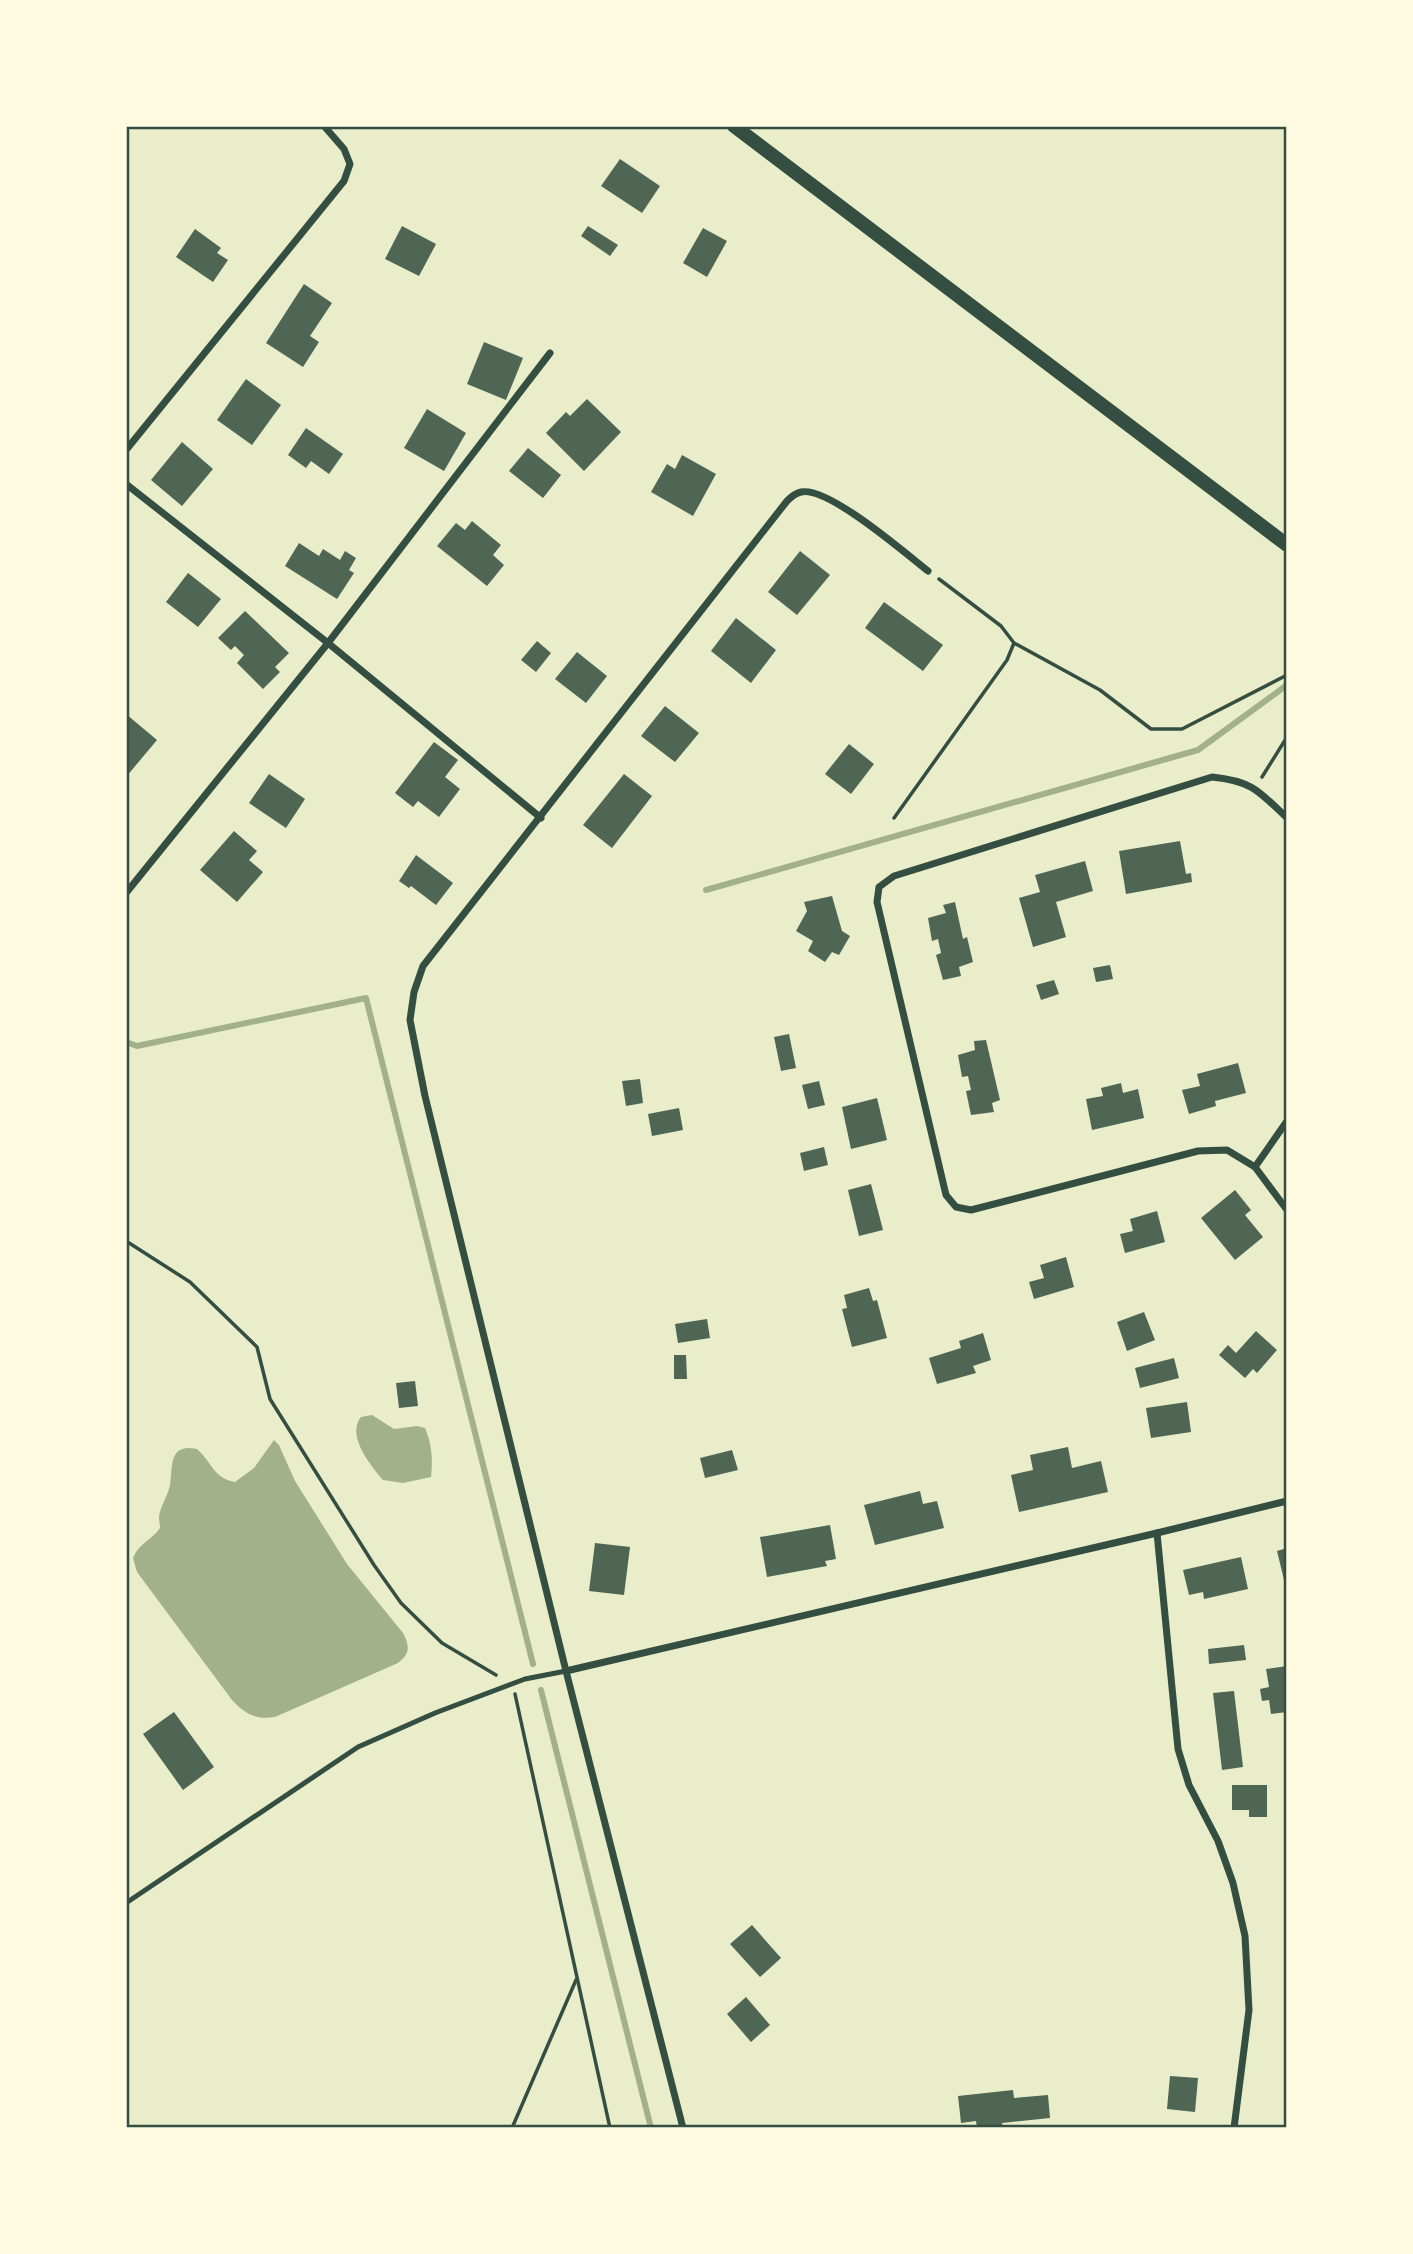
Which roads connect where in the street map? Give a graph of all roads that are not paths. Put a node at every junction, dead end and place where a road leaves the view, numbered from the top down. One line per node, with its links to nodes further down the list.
1 (324, 126): 4 (street)
2 (734, 126): 6 (main road)
3 (550, 353): 8 (street)
4 (126, 450)
5 (126, 484): 8 (street)
6 (1287, 545)
7 (928, 571): 9 (street)
8 (328, 643): 9 (street); 11 (street)
9 (541, 818): 17 (street)
10 (1287, 818): 13 (street)
11 (126, 893)
12 (1287, 1121): 13 (street)
13 (1255, 1167): 14 (street)
14 (1287, 1210)
15 (1287, 1501): 16 (street)
16 (1157, 1533): 17 (street); 20 (street)
17 (566, 1671): 18 (lane); 19 (street)
18 (126, 1903)
19 (683, 2128)
20 (1234, 2128)

